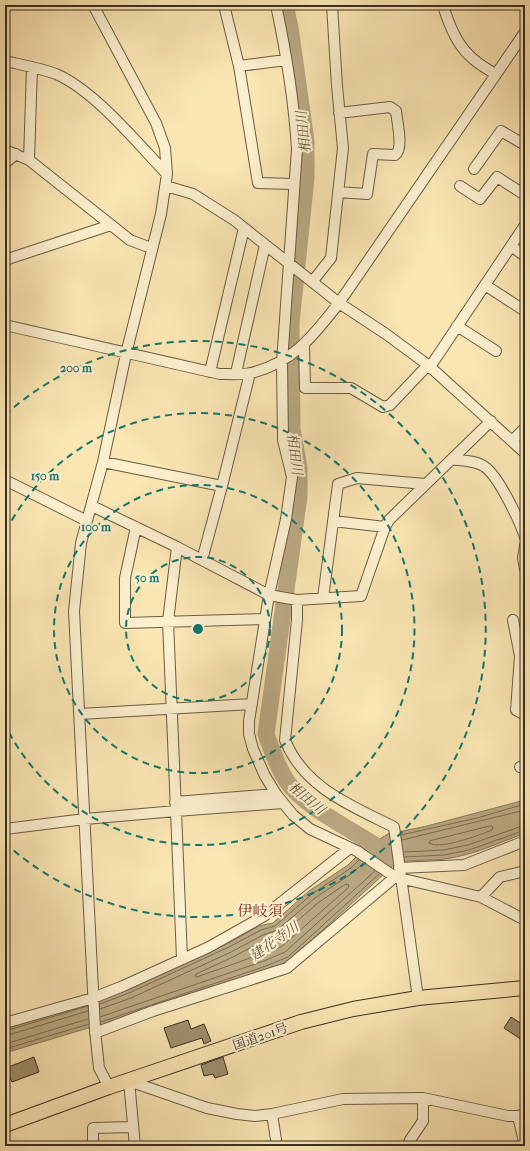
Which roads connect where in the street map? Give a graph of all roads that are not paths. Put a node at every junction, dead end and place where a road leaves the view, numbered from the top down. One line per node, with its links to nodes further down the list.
1 (93, 5): 19 (street)
2 (224, 5): 9 (street)
3 (276, 5): 7 (street)
4 (332, 5): 12 (street)
5 (443, 5): 11 (street)
6 (525, 32): 11 (street)
7 (286, 60): 9 (street); 20 (street)
8 (5, 61): 10 (street)
9 (239, 66): 20 (street)
10 (32, 67): 16 (street); 19 (street)
11 (494, 74): 36 (street)
12 (339, 113): 23 (street); 23 (street)
13 (525, 145): 18 (street)
14 (5, 150): 15 (street)
15 (16, 154): 16 (street); 17 (street)
16 (29, 160): 25 (street)
17 (5, 163)
18 (474, 169)
19 (167, 174): 21 (street)
20 (294, 184): 33 (street)
21 (166, 186): 27 (street); 30 (street)
22 (460, 186): 24 (street)
23 (338, 192): 34 (street)
24 (525, 195)
25 (111, 225): 30 (street); 32 (street)
26 (525, 225): 29 (street)
27 (244, 228): 28 (street); 45 (street)
28 (265, 245): 33 (street); 46 (street)
29 (511, 246): 31 (street); 35 (street)
30 (151, 248): 42 (street)
31 (525, 256)
32 (5, 260)
33 (289, 264): 34 (street); 43 (street)
34 (312, 282): 36 (street)
35 (485, 285): 37 (street); 39 (street)
36 (339, 303): 40 (street); 44 (street)
37 (525, 311)
38 (5, 325): 42 (street)
39 (457, 326): 41 (street); 44 (street)
40 (302, 347): 43 (street); 44 (street)
41 (496, 351)
42 (126, 354): 45 (street); 53 (street)
43 (284, 361): 47 (street); 67 (street)
44 (429, 366): 48 (street)
45 (210, 372): 46 (street)
46 (236, 373): 47 (street)
47 (250, 373): 56 (street)
48 (490, 421): 50 (street); 52 (street)
49 (525, 428): 50 (street)
50 (512, 441): 51 (street)
51 (525, 453)
52 (452, 459): 55 (street); 62 (street)
53 (103, 462): 56 (street); 57 (street)
54 (5, 480): 58 (street)
55 (425, 484): 59 (street); 61 (street)
56 (222, 486): 65 (street)
57 (92, 506): 58 (street); 60 (street)
58 (87, 521): 75 (street)
59 (333, 521): 61 (street); 68 (street)
60 (136, 527): 64 (street); 72 (street)
61 (384, 528): 68 (street)
62 (525, 537)
63 (525, 546): 66 (street)
64 (177, 547): 65 (street); 72 (street)
65 (202, 560): 67 (street)
66 (525, 570)
67 (270, 595): 69 (street); 70 (street)
68 (323, 598): 69 (street)
69 (297, 600): 85 (street)
70 (265, 619): 72 (street); 73 (street)
71 (513, 620): 76 (street)
72 (168, 621): 74 (street)
73 (252, 704): 74 (street); 77 (street)
74 (172, 708): 75 (street); 79 (street)
75 (80, 714): 80 (street)
76 (525, 715)
77 (276, 794): 78 (street); 79 (street)
78 (283, 803): 79 (street); 83 (street)
79 (176, 807): 80 (street); 88 (street)
80 (85, 819): 81 (street); 91 (street)
81 (5, 828)
82 (525, 841): 85 (street)
83 (354, 850): 85 (street); 88 (street)
84 (525, 871): 86 (street)
85 (397, 873): 86 (street); 90 (street); 93 (street)
86 (481, 897): 87 (street)
87 (525, 920)
88 (182, 958): 91 (street)
89 (525, 988): 90 (highway, 国道201号)
90 (418, 998): 94 (highway, 国道201号)
91 (93, 999): 92 (street); 93 (street)
92 (5, 1023)
93 (95, 1031): 95 (street)
94 (129, 1081): 95 (highway, 国道201号); 97 (street); 100 (street)
95 (109, 1088): 99 (highway, 国道201号)
96 (423, 1098): 97 (street); 98 (street); 104 (street)
97 (272, 1114): 103 (street)
98 (522, 1115): 105 (street)
99 (5, 1126)
100 (133, 1127): 101 (street); 102 (street)
101 (94, 1146)
102 (135, 1146)
103 (276, 1146)
104 (408, 1146)
105 (524, 1146)

